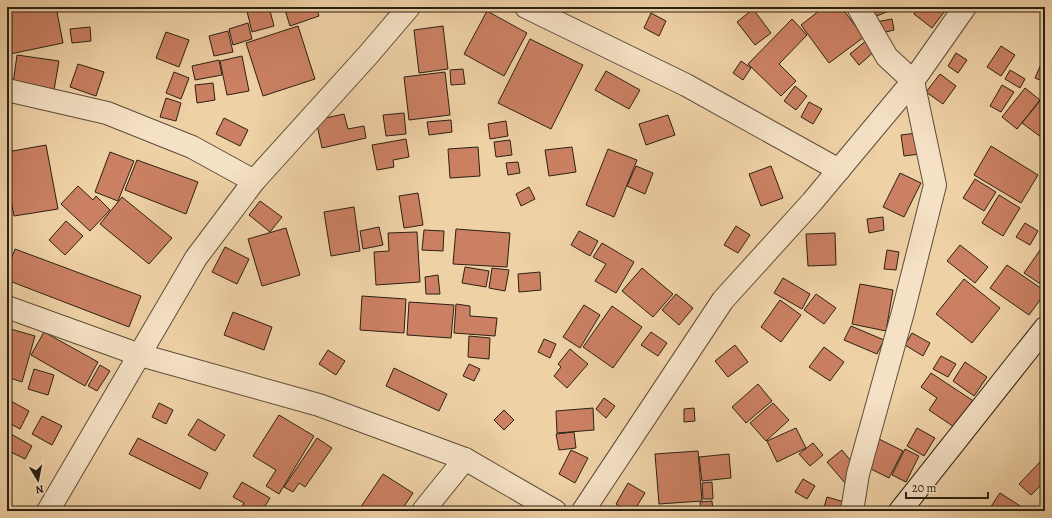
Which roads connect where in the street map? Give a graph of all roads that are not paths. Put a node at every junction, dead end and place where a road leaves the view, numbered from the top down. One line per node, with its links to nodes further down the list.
1 (409, 7): 8 (street)
2 (526, 7): 7 (street)
3 (858, 7): 5 (street)
4 (965, 7): 5 (street)
5 (913, 81): 7 (street); 17 (street)
6 (7, 90): 8 (street)
7 (839, 170): 16 (street)
8 (254, 181): 11 (street)
9 (7, 307): 11 (street)
10 (1045, 328): 18 (street)
11 (140, 355): 12 (street); 13 (street)
12 (465, 459): 14 (street); 15 (street)
13 (48, 511)
14 (424, 511)
15 (555, 511)
16 (583, 511)
17 (852, 511)
18 (900, 511)

